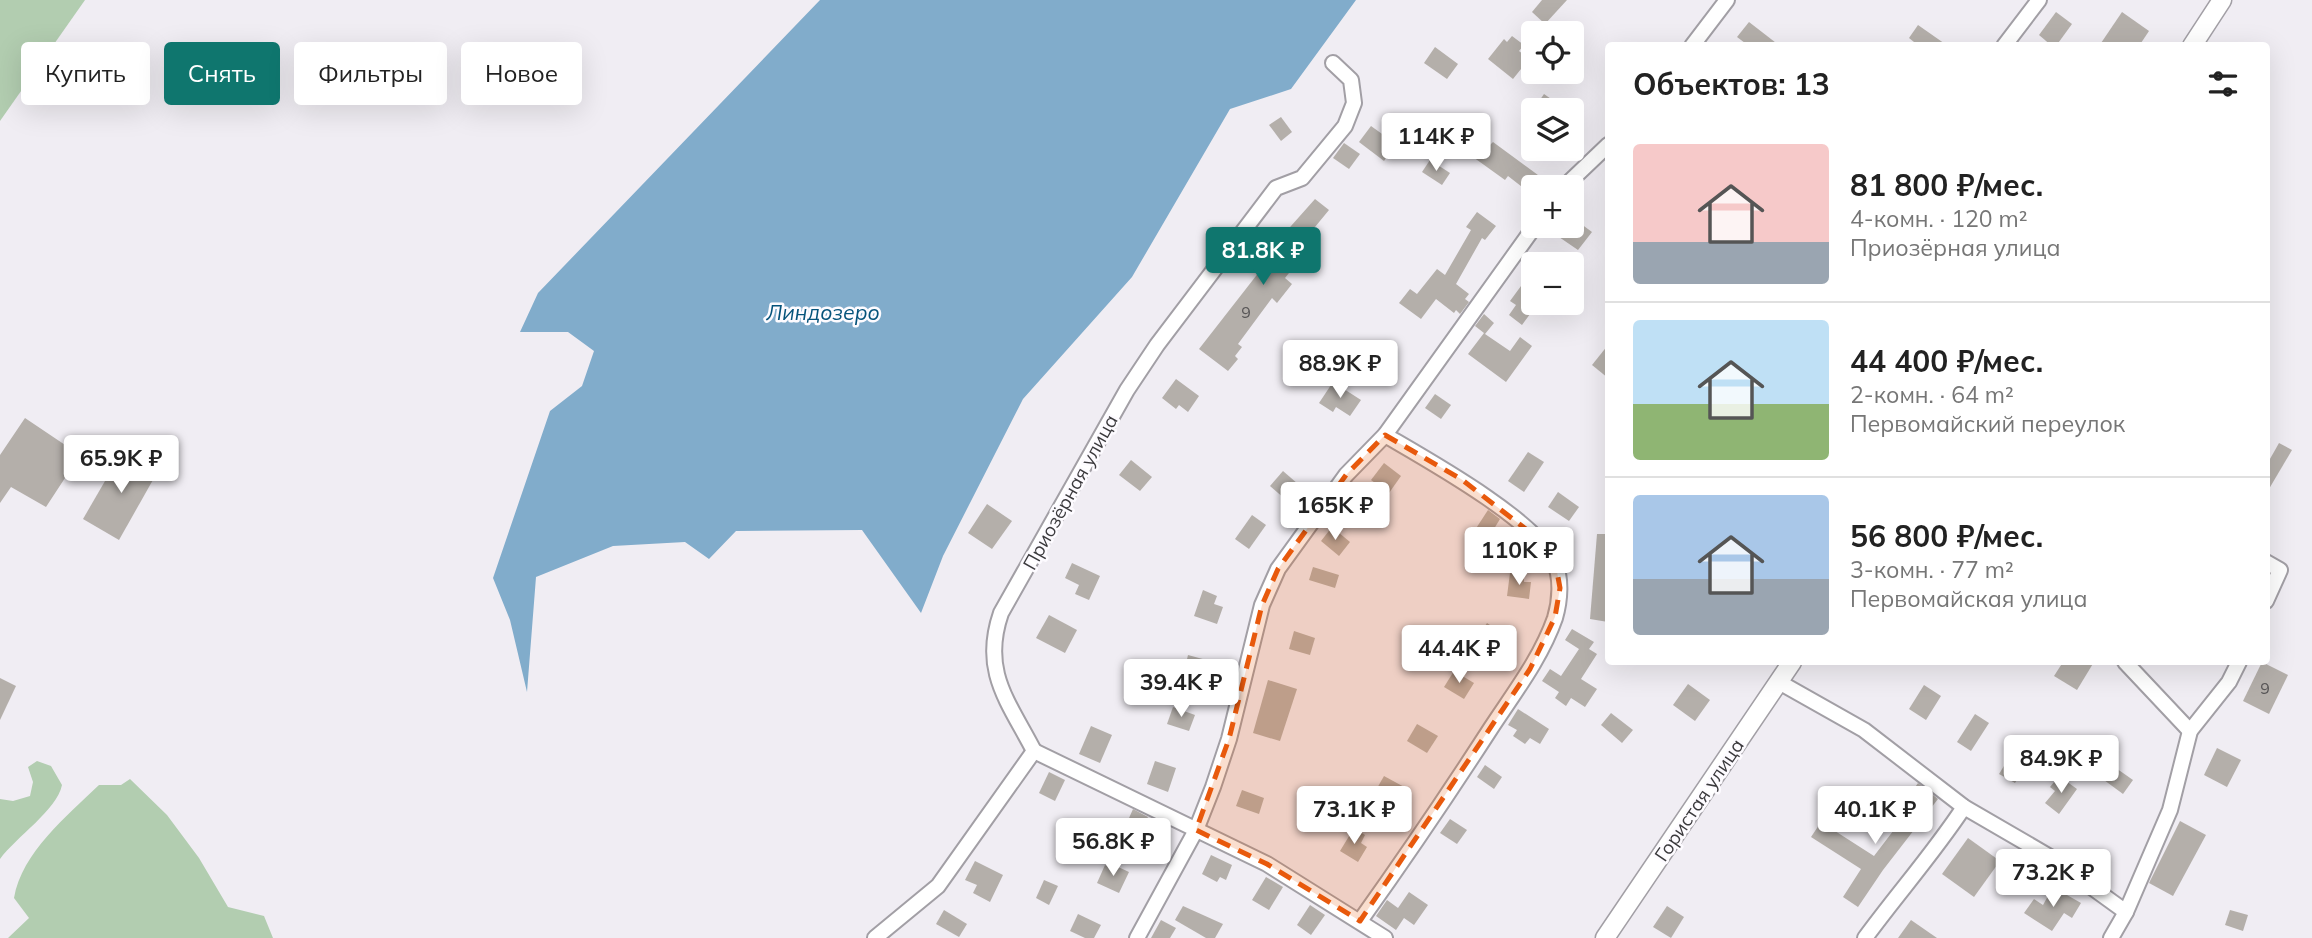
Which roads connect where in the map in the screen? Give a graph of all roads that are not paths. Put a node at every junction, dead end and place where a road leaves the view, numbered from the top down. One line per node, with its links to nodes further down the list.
1 (1727, 0): 4 (street)
2 (2039, 0): 5 (street)
3 (2222, 0): 6 (street)
4 (1695, 42)
5 (2007, 42)
6 (2195, 42)
7 (1333, 63): 19 (street, Приозёрная улица)
8 (1605, 148): 9 (street)
9 (1577, 175)
10 (1526, 238): 11 (street)
11 (1385, 435): 21 (street); 23 (street)
12 (2270, 564): 13 (street)
13 (2270, 592)
14 (1790, 665): 17 (street, Гористая улица)
15 (2128, 665): 18 (street)
16 (2238, 665): 18 (street)
17 (1779, 682): 20 (street); 27 (street, Гористая улица)
18 (2190, 731): 22 (street)
19 (1034, 751): 21 (street); 24 (street)
20 (1965, 807): 22 (street); 28 (street)
21 (1196, 830): 23 (street); 25 (street)
22 (2126, 912): 29 (street)
23 (1360, 922): 26 (street)
24 (875, 938)
25 (1137, 938)
26 (1385, 938)
27 (1605, 938)
28 (1865, 938)
29 (2111, 938)

